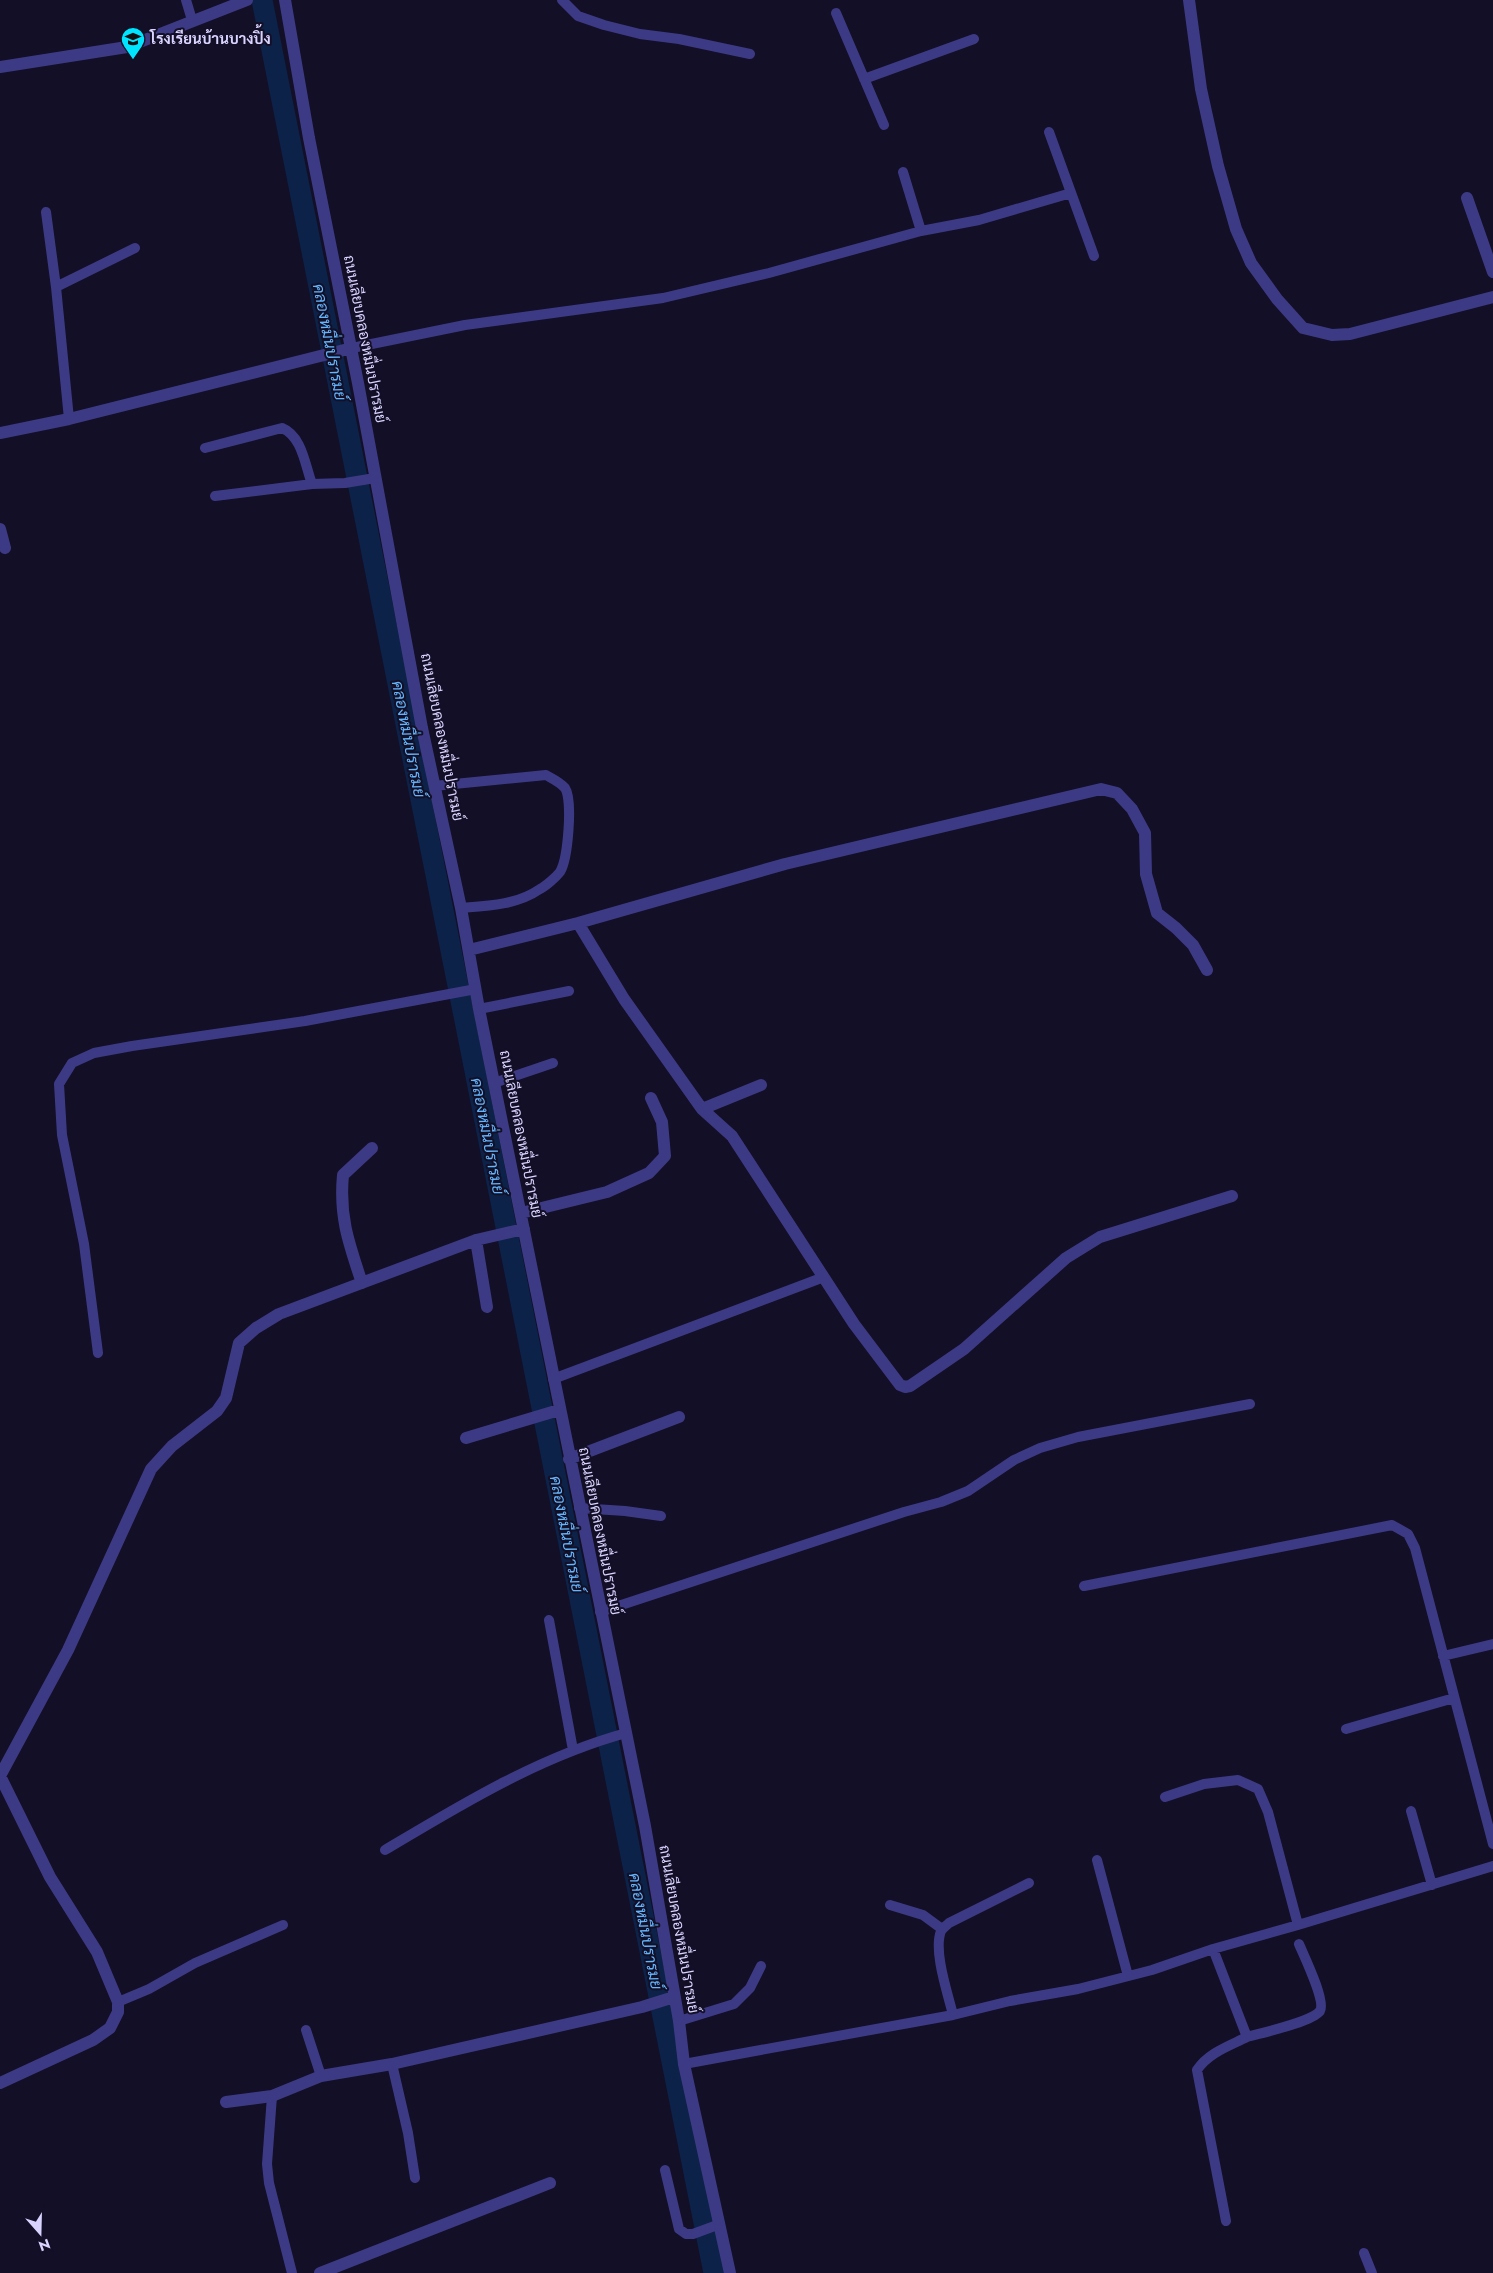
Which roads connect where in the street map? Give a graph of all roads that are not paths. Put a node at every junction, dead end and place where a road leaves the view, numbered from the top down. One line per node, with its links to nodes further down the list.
1 (186, 0): 7 (lane)
2 (246, 0): 7 (street)
3 (285, 0): 24 (street, ถนนเลียบคลองหมื่นปรารมย์)
4 (562, 0): 9 (lane)
5 (1189, 0): 23 (street)
6 (836, 13): 11 (lane)
7 (192, 20): 10 (street)
8 (974, 39): 11 (lane)
9 (750, 54)
10 (0, 67)
11 (864, 79): 12 (lane)
12 (884, 125)
13 (1049, 132): 15 (lane)
14 (903, 172): 18 (lane)
15 (1071, 193): 18 (lane); 20 (lane)
16 (1467, 198): 21 (street)
17 (46, 212): 22 (lane)
18 (921, 231): 24 (lane)
19 (135, 248): 22 (lane)
20 (1094, 256)
21 (1493, 272)
22 (56, 287): 25 (lane)
23 (1493, 297)
24 (352, 348): 25 (street); 28 (street, ถนนเลียบคลองหมื่นปรารมย์)
25 (69, 420): 26 (street)
26 (0, 433)
27 (205, 448): 29 (lane)
28 (369, 479): 29 (lane); 33 (street, ถนนเลียบคลองหมื่นปรารมย์)
29 (312, 484): 30 (lane)
30 (215, 496)
31 (0, 529): 32 (street)
32 (5, 548)
33 (434, 786): 34 (street, ถนนเลียบคลองหมื่นปรารมย์); 34 (lane)
34 (461, 908): 36 (street, ถนนเลียบคลองหมื่นปรารมย์)
35 (578, 923): 36 (street); 37 (street); 45 (street)
36 (469, 950): 38 (street, ถนนเลียบคลองหมื่นปรารมย์)
37 (1207, 970)
38 (476, 989): 40 (street, ถนนเลียบคลองหมื่นปรารมย์); 54 (lane)
39 (570, 991): 40 (lane)
40 (479, 1009): 42 (street, ถนนเลียบคลองหมื่นปรารมย์)
41 (553, 1063): 42 (lane)
42 (494, 1083): 48 (street, ถนนเลียบคลองหมื่นปรารมย์)
43 (761, 1085): 45 (street)
44 (652, 1098): 48 (street)
45 (702, 1109): 51 (street)
46 (372, 1148): 52 (street)
47 (1232, 1196): 51 (street)
48 (521, 1213): 49 (street, ถนนเลียบคลองหมื่นปรารมย์)
49 (518, 1230): 50 (street); 55 (street, ถนนเลียบคลองหมื่นปรารมย์)
50 (482, 1238): 52 (street); 53 (street)
51 (824, 1276): 55 (lane)
52 (362, 1283): 89 (street)
53 (487, 1307)
54 (98, 1353)
55 (553, 1379): 57 (street, ถนนเลียบคลองหมื่นปรารมย์)
56 (1250, 1404): 64 (lane)
57 (559, 1410): 59 (street); 60 (street, ถนนเลียบคลองหมื่นปรารมย์)
58 (679, 1416): 60 (street)
59 (466, 1438)
60 (569, 1459): 61 (street, ถนนเลียบคลองหมื่นปรารมย์)
61 (579, 1508): 62 (lane); 64 (street, ถนนเลียบคลองหมื่นปรารมย์)
62 (661, 1516)
63 (1084, 1586): 67 (lane)
64 (600, 1612): 70 (street, ถนนเลียบคลองหมื่นปรารมย์)
65 (549, 1620): 71 (lane)
66 (1493, 1644): 67 (lane)
67 (1443, 1656): 68 (lane)
68 (1454, 1698): 69 (lane); 74 (lane)
69 (1346, 1729)
70 (621, 1734): 71 (lane); 88 (street, ถนนเลียบคลองหมื่นปรารมย์)
71 (573, 1750): 75 (lane)
72 (1165, 1797): 82 (lane)
73 (1411, 1811): 79 (lane)
74 (1493, 1844)
75 (385, 1850)
76 (1097, 1860): 87 (lane)
77 (1493, 1866): 79 (lane)
78 (1030, 1883): 83 (lane)
79 (1432, 1885): 82 (lane)
80 (890, 1905): 83 (lane)
81 (284, 1925): 89 (lane)
82 (1298, 1926): 85 (lane)
83 (942, 1929): 90 (lane)
84 (1299, 1944): 93 (lane)
85 (1213, 1949): 87 (lane); 93 (lane)
86 (761, 1966): 91 (lane)
87 (1128, 1976): 90 (lane)
88 (674, 1997): 91 (street, ถนนเลียบคลองหมื่นปรารมย์); 94 (street)
89 (118, 2002): 97 (street)
90 (953, 2015): 95 (lane)
91 (679, 2021): 95 (street, ถนนเลียบคลองหมื่นปรารมย์)
92 (306, 2030): 96 (lane)
93 (1247, 2037): 103 (lane)
94 (392, 2064): 96 (street); 101 (lane)
95 (684, 2064): 104 (street, ถนนเลียบคลองหมื่นปรารมย์)
96 (321, 2076): 98 (street)
97 (0, 2083)
98 (272, 2096): 99 (street); 106 (lane)
99 (226, 2102)
100 (665, 2170): 104 (lane)
101 (415, 2178)
102 (550, 2183): 107 (street)
103 (1226, 2221)
104 (720, 2224): 108 (street, ถนนเลียบคลองหมื่นปรารมย์)
105 (1364, 2253): 109 (lane)
106 (292, 2273)
107 (320, 2273)
108 (730, 2273)
109 (1372, 2273)

